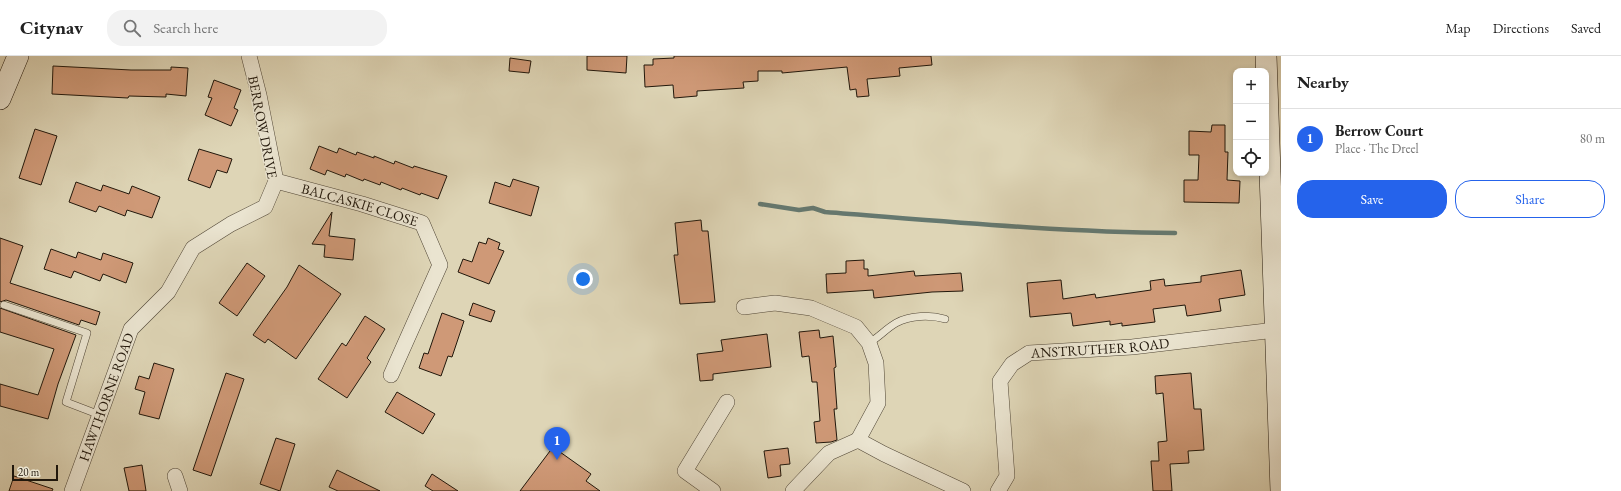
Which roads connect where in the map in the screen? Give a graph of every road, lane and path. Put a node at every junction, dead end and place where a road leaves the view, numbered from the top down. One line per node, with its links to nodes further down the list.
1 (18, 56): 4 (main road)
2 (249, 56): 5 (street, BERROW DRIVE)
3 (1266, 56): 10 (main road)
4 (0, 98)
5 (276, 180): 6 (street, BERROW DRIVE); 12 (street, BALCASKIE CLOSE)
6 (168, 292): 14 (street, HAWTHORNE ROAD)
7 (4, 305): 14 (lane)
8 (744, 307): 11 (street)
9 (945, 319): 11 (lane)
10 (1275, 330): 22 (street, ANSTRUTHER ROAD); 23 (main road)
11 (869, 343): 15 (street)
12 (391, 375)
13 (727, 402): 19 (street)
14 (100, 415): 17 (street, HAWTHORNE ROAD)
15 (858, 440): 20 (street); 21 (street)
16 (175, 476): 18 (street)
17 (72, 491)
18 (180, 491)
19 (713, 491)
20 (794, 491)
21 (963, 491)
22 (998, 491)
23 (1281, 491)

